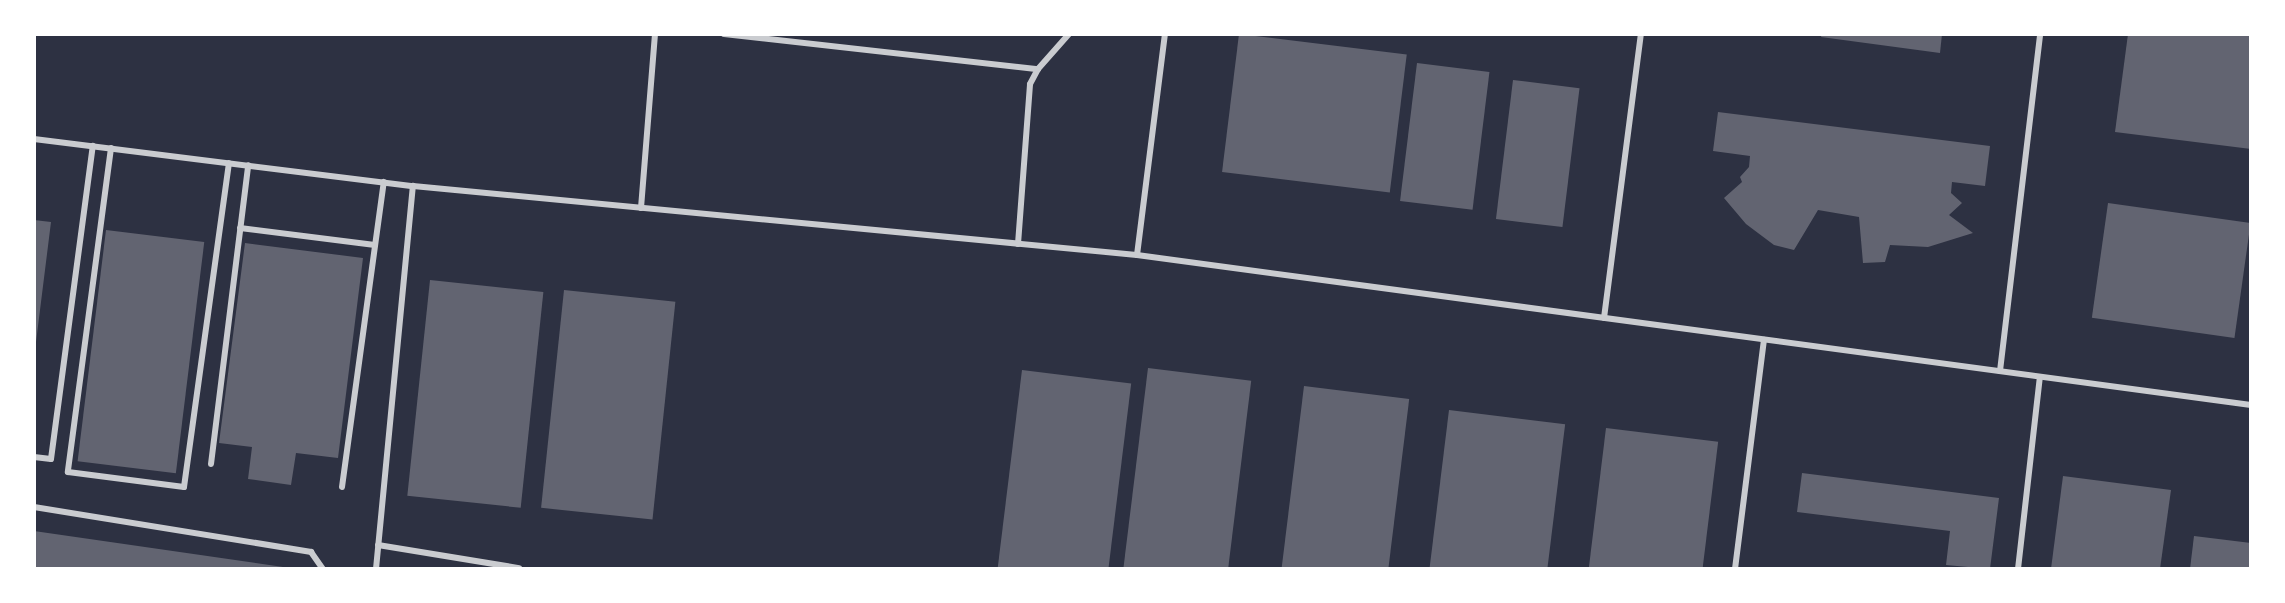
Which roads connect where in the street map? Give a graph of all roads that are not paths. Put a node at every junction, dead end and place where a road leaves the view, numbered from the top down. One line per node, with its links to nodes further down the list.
1 (655, 34): 15 (lane)
2 (724, 34): 7 (lane)
3 (1069, 34): 7 (lane)
4 (1165, 34): 19 (lane)
5 (1641, 34): 20 (lane)
6 (2040, 34): 22 (lane)
7 (1038, 69): 17 (lane)
8 (34, 139): 9 (lane)
9 (93, 146): 10 (lane); 25 (lane)
10 (111, 148): 11 (lane); 11 (lane)
11 (229, 163): 12 (lane)
12 (248, 165): 13 (lane); 16 (lane)
13 (384, 182): 14 (lane); 18 (lane)
14 (413, 186): 15 (lane); 29 (lane)
15 (641, 208): 17 (lane)
16 (240, 228): 18 (lane); 26 (lane)
17 (1018, 244): 19 (lane)
18 (375, 245): 27 (lane)
19 (1137, 255): 20 (lane)
20 (1604, 318): 21 (lane)
21 (1764, 340): 22 (lane); 33 (lane)
22 (2000, 371): 23 (lane)
23 (2040, 377): 24 (lane); 34 (lane)
24 (2251, 405)
25 (34, 457)
26 (211, 464)
27 (342, 487)
28 (34, 507): 31 (lane)
29 (378, 545): 30 (lane); 32 (lane)
30 (519, 568)
31 (323, 569)
32 (376, 569)
33 (1735, 569)
34 (2018, 569)

